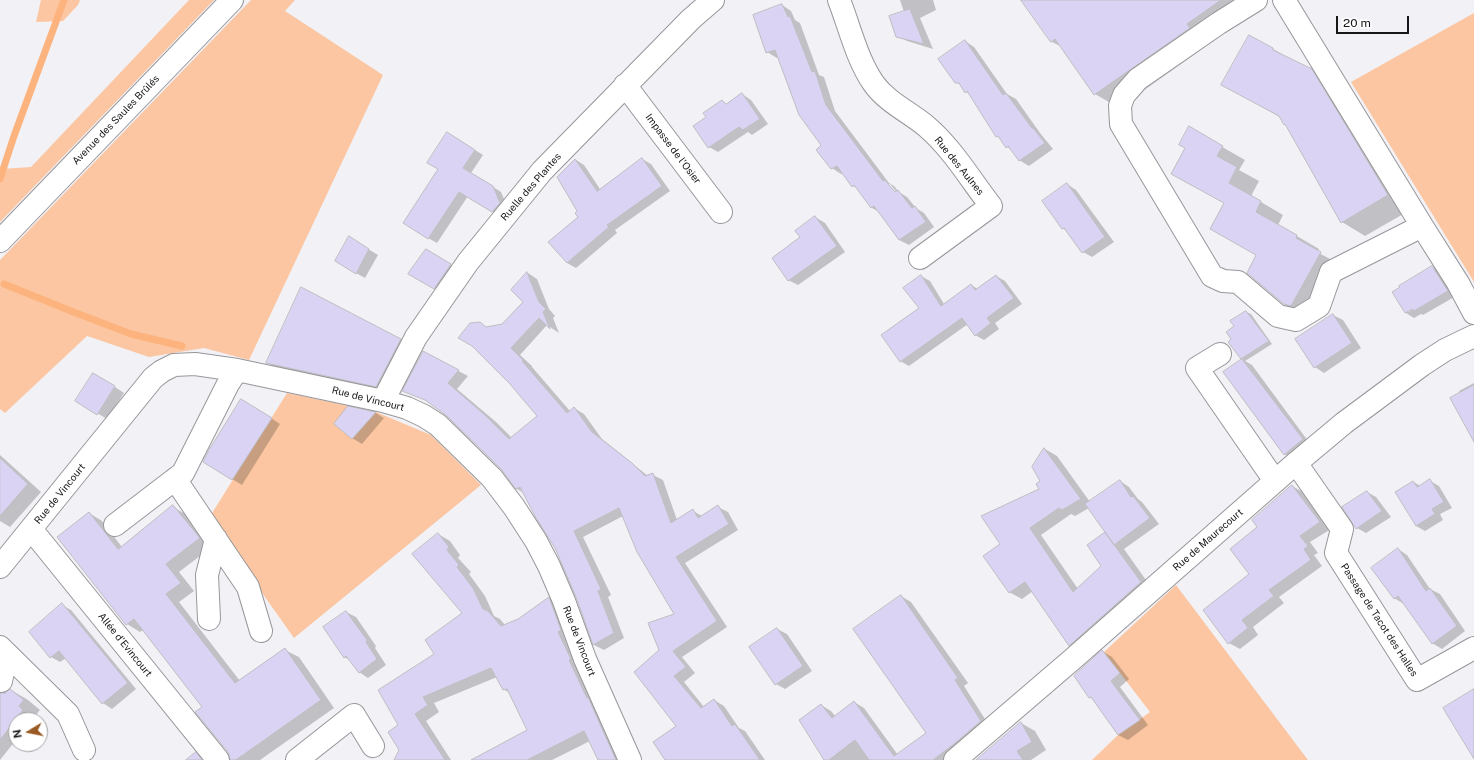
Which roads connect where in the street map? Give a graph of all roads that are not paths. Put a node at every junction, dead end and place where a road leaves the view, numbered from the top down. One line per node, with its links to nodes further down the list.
1 (232, 0): 9 (street, Avenue des Saules Brûlés)
2 (713, 0): 6 (street, Ruelle des Plantes)
3 (839, 0): 10 (street, Rue des Aulnes)
4 (1256, 0): 8 (street)
5 (1284, 0): 8 (street)
6 (625, 85): 7 (street, Impasse de l'Osier); 15 (street, Ruelle des Plantes)
7 (721, 212)
8 (1422, 226): 11 (street)
9 (0, 240)
10 (920, 258)
11 (1474, 313)
12 (1474, 336): 16 (street, Rue de Maurecourt)
13 (1220, 354): 18 (street)
14 (237, 370): 15 (street, Rue de Vincourt); 17 (street); 20 (street, Rue de Vincourt)
15 (383, 401): 32 (street, Rue de Vincourt)
16 (1296, 463): 18 (street, Rue de Maurecourt); 25 (street, Passage de Tacot des Halles)
17 (175, 479): 19 (street); 21 (street)
18 (1275, 481): 33 (street, Rue de Maurecourt)
19 (115, 525)
20 (31, 529): 22 (street, Rue de Vincourt); 30 (street, Allée d'Evincourt)
21 (216, 539): 23 (street); 24 (street)
22 (0, 567)
23 (209, 619)
24 (261, 631)
25 (1474, 648)
26 (4, 651): 27 (street); 29 (street)
27 (1, 681)
28 (373, 746): 31 (street)
29 (84, 750)
30 (218, 760)
31 (297, 760)
32 (630, 760)
33 (955, 760)

